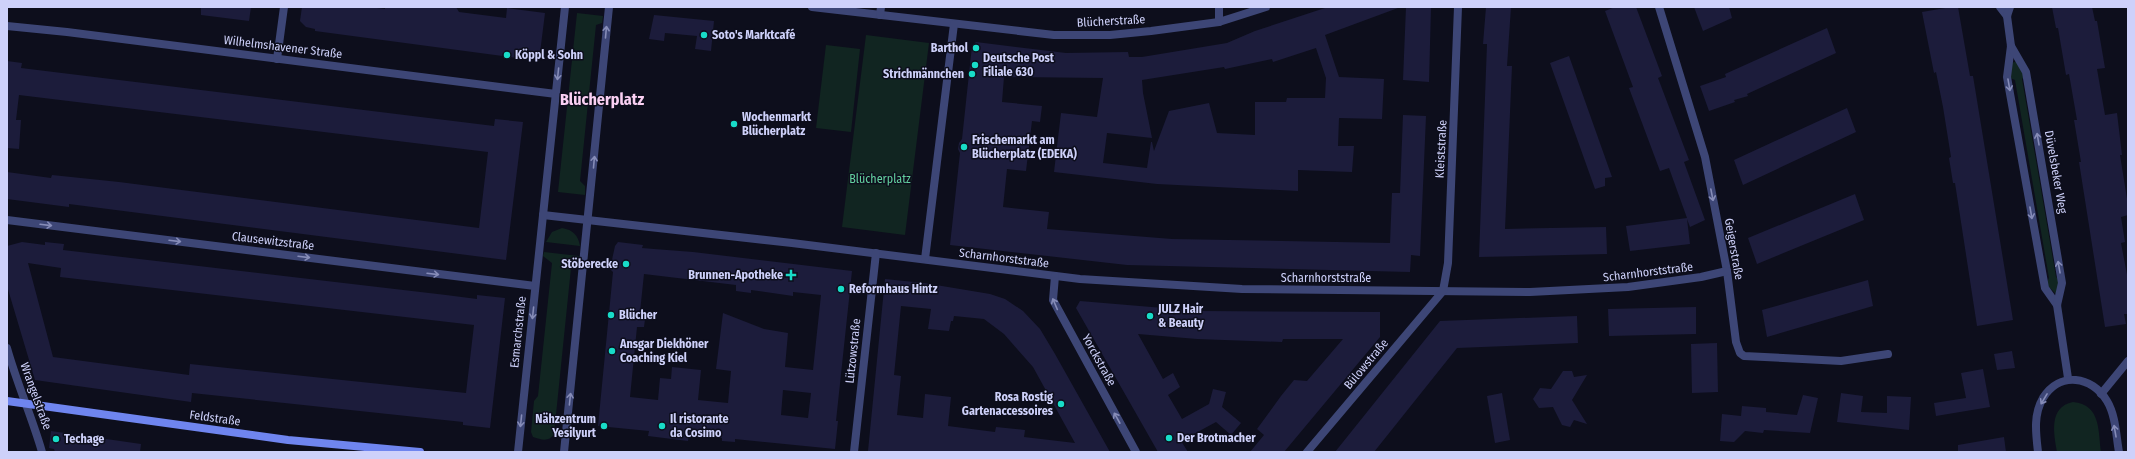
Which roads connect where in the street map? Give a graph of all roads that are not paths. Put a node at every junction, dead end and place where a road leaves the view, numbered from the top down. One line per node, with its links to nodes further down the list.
1 (284, 7): 17 (street)
2 (565, 7): 18 (street, Esmarchstraße, one-way to 18)
3 (608, 7): 21 (street, one-way to 3)
4 (812, 7): 11 (street)
5 (1219, 7): 13 (street)
6 (1266, 7): 13 (street, Blücherstraße)
7 (1458, 7): 27 (street, Kleiststraße)
8 (1659, 7): 24 (street, Geigerstraße, one-way to 24)
9 (2000, 7): 12 (street)
10 (2010, 7): 12 (street, Düvelsbeker Weg)
11 (880, 11): 14 (street)
12 (2007, 16): 16 (street, Düvelsbeker Weg)
13 (1219, 22): 14 (street, Blücherstraße)
14 (954, 24): 23 (street)
15 (7, 26): 17 (street, Wilhelmshavener Straße)
16 (2011, 46): 28 (street, Düvelsbeker Weg, one-way to 28); 28 (street, Düvelsbeker Weg, one-way to 16)
17 (277, 59): 18 (street, Wilhelmshavener Straße)
18 (556, 94): 19 (street, Esmarchstraße)
19 (543, 215): 21 (street); 26 (street, Esmarchstraße)
20 (7, 220): 26 (street, Clausewitzstraße, one-way to 26)
21 (588, 220): 22 (street); 39 (street, one-way to 21)
22 (876, 253): 23 (street); 40 (street, Lützowstraße)
23 (926, 259): 25 (street, Scharnhorststraße)
24 (1727, 271): 27 (street, Scharnhorststraße); 30 (street, Geigerstraße)
25 (1054, 276): 27 (street, Scharnhorststraße); 41 (street, Yorckstraße, one-way to 25)
26 (535, 286): 38 (street, Esmarchstraße, one-way to 38)
27 (1443, 291): 42 (street, Bülowstraße)
28 (2057, 305): 32 (street, Düvelsbeker Weg)
29 (7, 348): 35 (street, Wrangelstraße)
30 (1888, 354)
31 (2128, 362): 33 (street)
32 (2068, 378): 33 (street); 43 (street, one-way to 43)
33 (2101, 394): 44 (street, one-way to 33)
34 (7, 401): 35 (street, Feldstraße)
35 (25, 403): 36 (street, Wrangelstraße); 37 (street, Feldstraße)
36 (42, 452)
37 (420, 452)
38 (518, 452)
39 (564, 452)
40 (854, 452)
41 (1136, 452)
42 (1307, 452)
43 (2038, 452)
44 (2119, 452)

